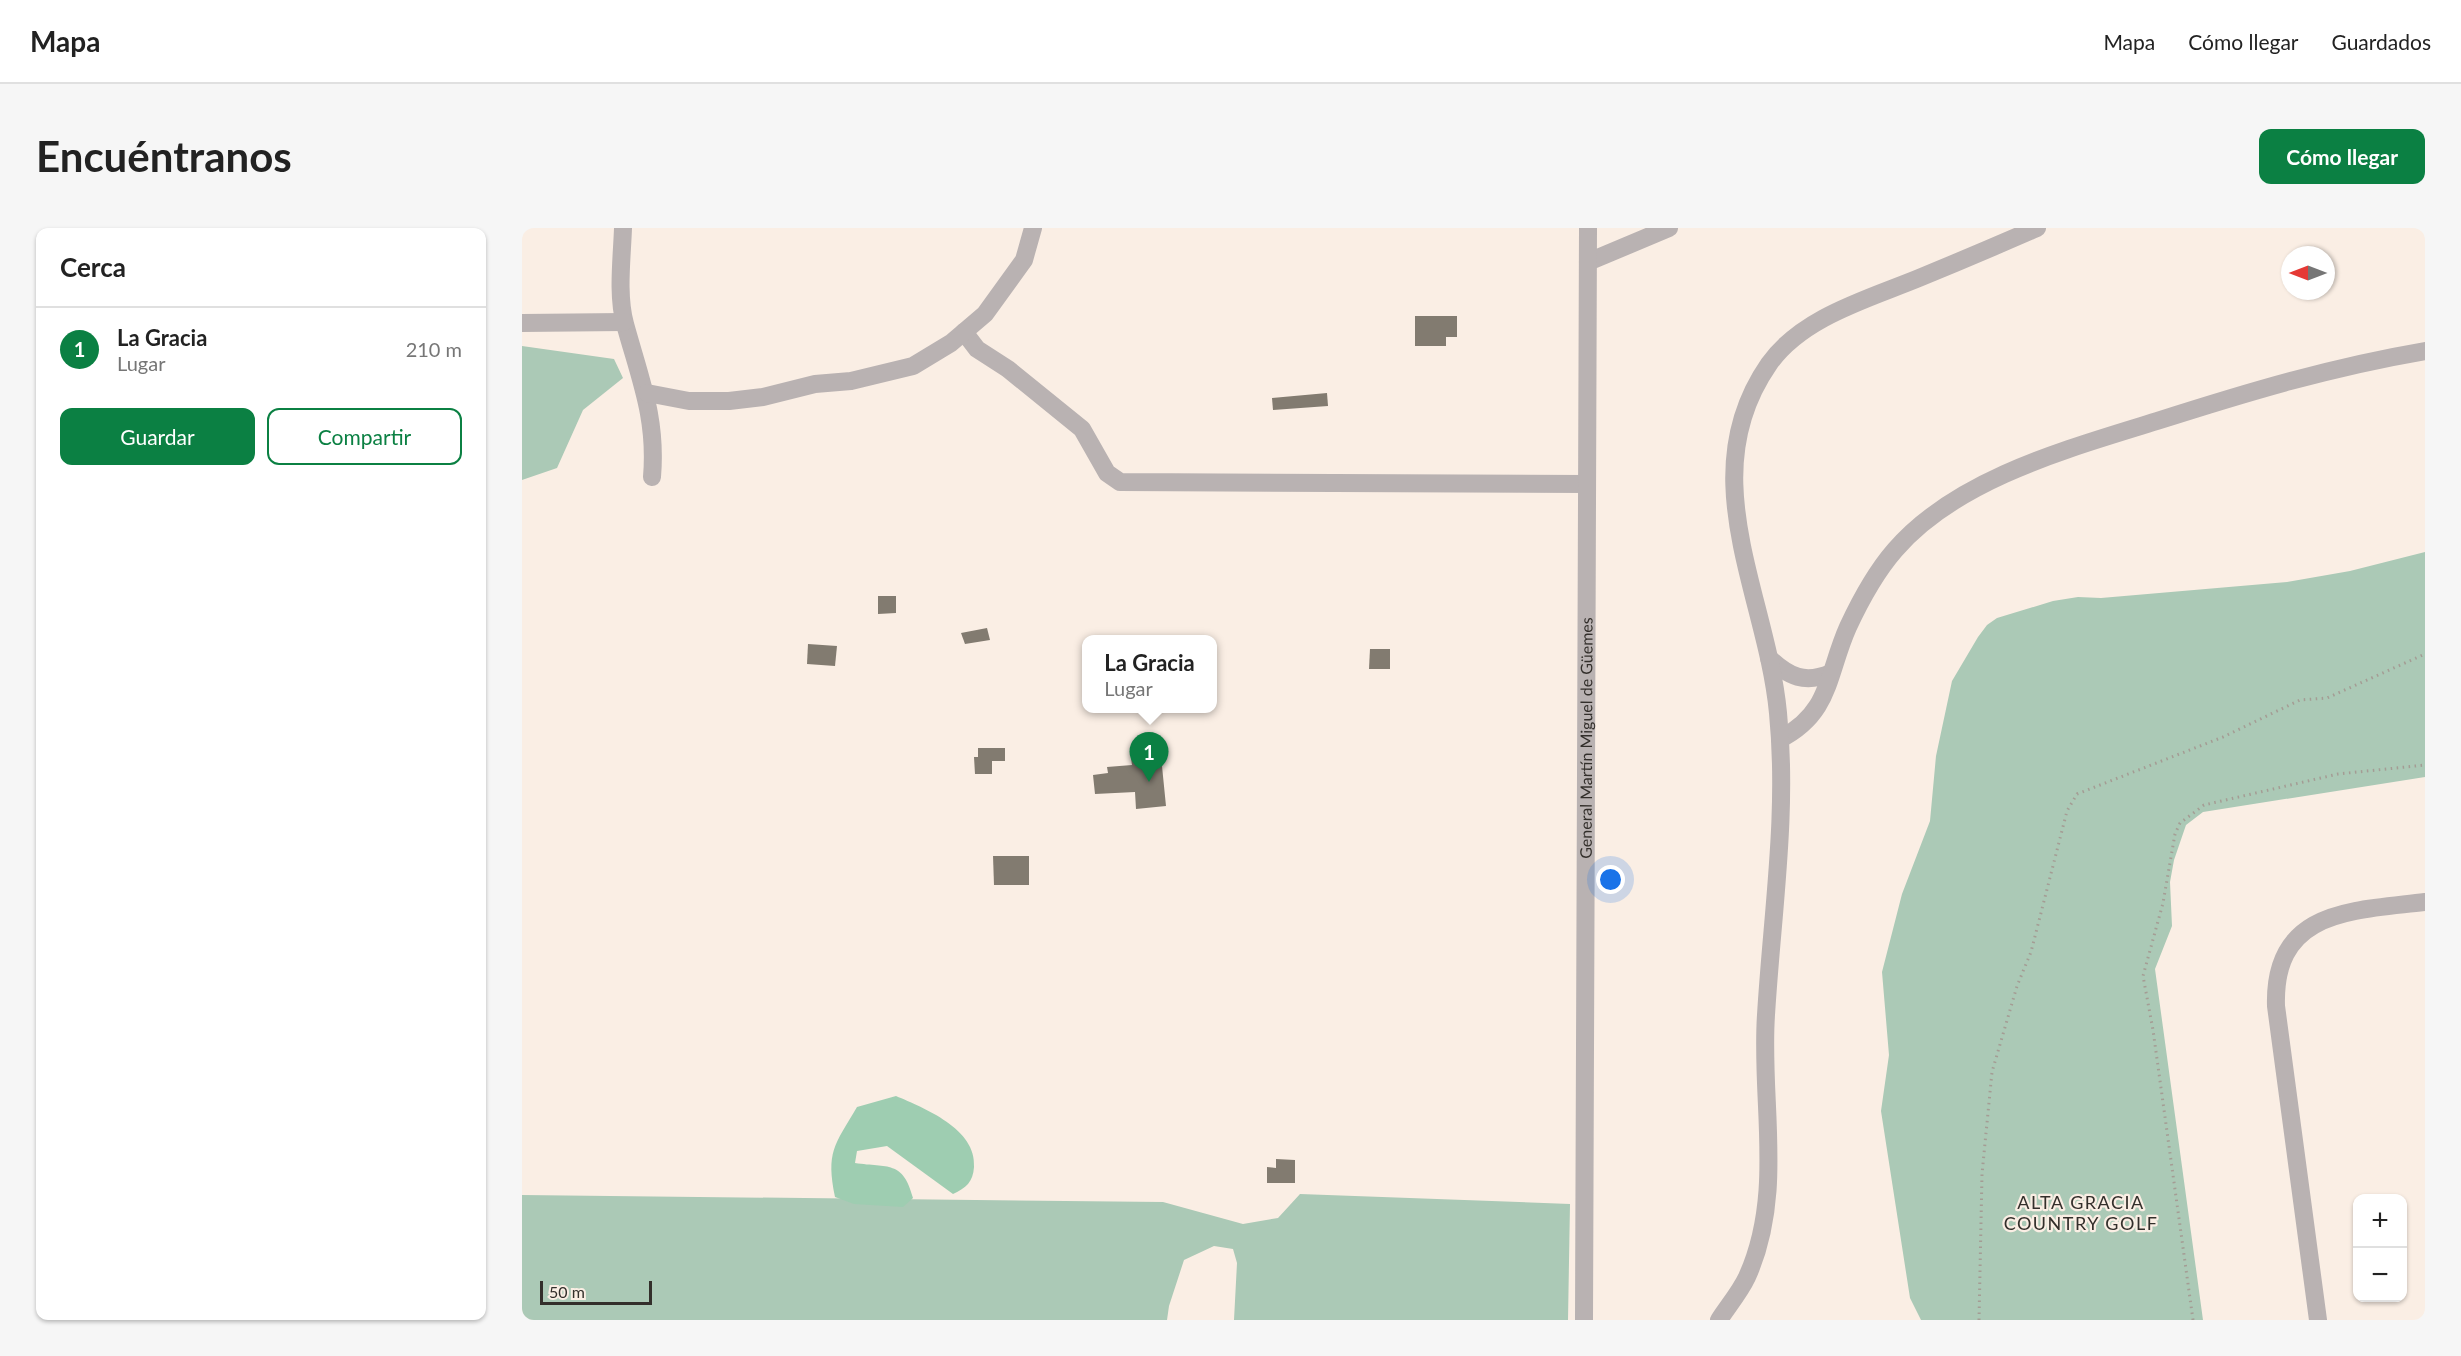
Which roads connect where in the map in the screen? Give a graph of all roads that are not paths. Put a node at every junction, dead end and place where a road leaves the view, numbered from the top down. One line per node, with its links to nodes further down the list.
1 (623, 228): 7 (street)
2 (1033, 228): 9 (street)
3 (1588, 228): 6 (street, General Martín Miguel de Güemes)
4 (1669, 228): 6 (street)
5 (2037, 228): 14 (street)
6 (1588, 262): 13 (street, General Martín Miguel de Güemes)
7 (624, 322): 8 (street); 11 (street)
8 (522, 324)
9 (964, 332): 11 (street); 13 (street)
10 (2425, 351): 15 (street)
11 (647, 393): 12 (street)
12 (652, 477)
13 (1587, 484): 18 (street, General Martín Miguel de Güemes)
14 (1769, 658): 15 (street); 16 (street)
15 (1831, 673): 16 (street)
16 (1780, 739): 19 (street)
17 (2425, 902): 20 (street)
18 (1584, 1320)
19 (1719, 1320)
20 (2318, 1320)

